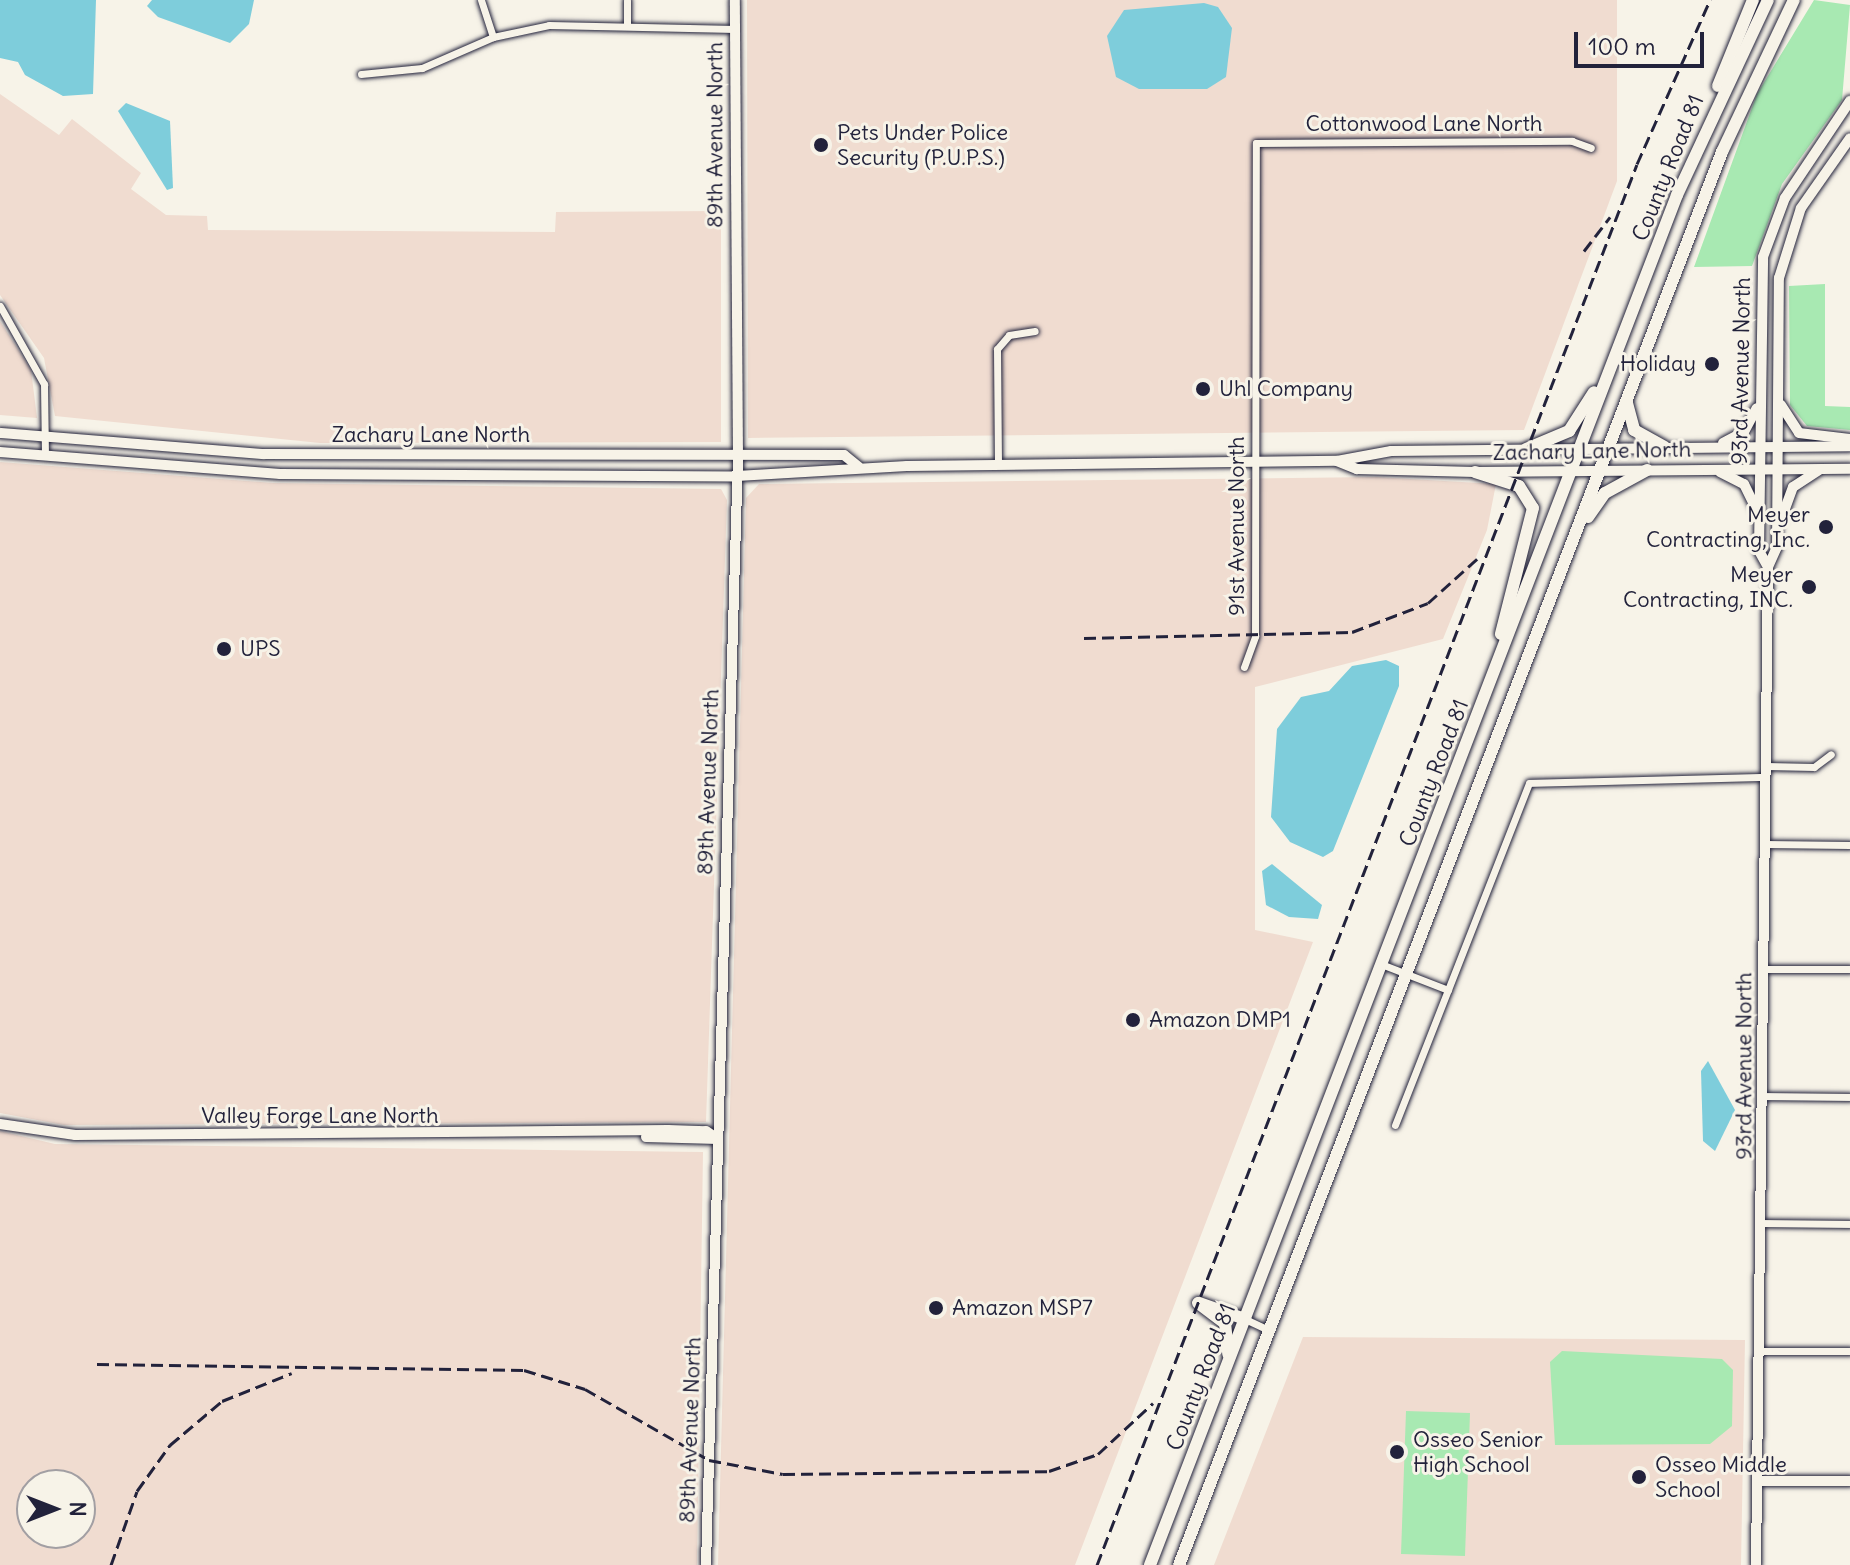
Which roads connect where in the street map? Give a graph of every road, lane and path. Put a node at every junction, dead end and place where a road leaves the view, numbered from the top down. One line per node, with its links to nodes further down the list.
1 (481, 0): 10 (street)
2 (627, 0): 8 (street)
3 (735, 0): 9 (street, 89th Avenue North)
4 (1753, 0): 14 (highway)
5 (1768, 0): 14 (highway, County Road 81)
6 (1794, 0): 11 (highway, County Road 81)
7 (1802, 0): 11 (highway)
8 (627, 24): 9 (street); 10 (street)
9 (735, 29): 37 (street, 89th Avenue North)
10 (493, 37): 12 (street)
11 (1756, 72): 23 (highway, County Road 81)
12 (361, 74)
13 (1850, 101): 21 (street, 93rd Avenue North)
14 (1708, 121): 20 (highway, County Road 81)
15 (1850, 138): 22 (street, 93rd Avenue North)
16 (1256, 143): 17 (street, Cottonwood Lane North); 38 (street, 91st Avenue North)
17 (1591, 148)
18 (0, 306): 25 (street)
19 (1035, 331): 40 (street)
20 (1625, 332): 33 (highway); 34 (highway, County Road 81)
21 (1760, 390): 27 (street, 93rd Avenue North); 31 (street)
22 (1779, 396): 26 (street); 28 (street, 93rd Avenue North)
23 (1626, 400): 30 (highway); 32 (highway, County Road 81)
24 (0, 433): 25 (street, Zachary Lane North)
25 (45, 436): 36 (street); 37 (street, Zachary Lane North)
26 (1850, 439)
27 (1760, 446): 28 (street, Zachary Lane North); 31 (street, Zachary Lane North); 42 (street, 93rd Avenue North)
28 (1778, 446): 29 (street, Zachary Lane North); 43 (street, 93rd Avenue North)
29 (1850, 446)
30 (1665, 447): 31 (street, Zachary Lane North); 32 (street, Zachary Lane North)
31 (1709, 447)
32 (1608, 448): 34 (street, Zachary Lane North); 48 (highway, County Road 81)
33 (1526, 449): 34 (street, Zachary Lane North); 39 (street, Zachary Lane North)
34 (1580, 449): 50 (highway, County Road 81)
35 (0, 452): 36 (street, Zachary Lane North)
36 (45, 455): 51 (street, Zachary Lane North)
37 (738, 457): 41 (street, Zachary Lane North); 51 (street, 89th Avenue North)
38 (1255, 461): 39 (street, Zachary Lane North); 40 (street, Zachary Lane North); 56 (street, 91st Avenue North)
39 (1337, 461): 49 (street, Zachary Lane North)
40 (998, 464): 41 (street, Zachary Lane North)
41 (859, 467): 51 (street, Zachary Lane North)
42 (1760, 468): 43 (street, Zachary Lane North); 45 (street, Zachary Lane North); 52 (street, 93rd Avenue North)
43 (1778, 468): 44 (street, Zachary Lane North); 53 (street, 93rd Avenue North)
44 (1824, 468): 46 (street, Zachary Lane North); 53 (street)
45 (1710, 469): 47 (street, Zachary Lane North); 52 (street)
46 (1850, 469)
47 (1647, 470): 48 (street, Zachary Lane North); 55 (highway)
48 (1599, 471): 50 (street, Zachary Lane North); 55 (highway, County Road 81)
49 (1475, 472): 50 (street, Zachary Lane North); 57 (highway)
50 (1571, 472): 57 (highway, County Road 81)
51 (737, 476): 71 (street, 89th Avenue North)
52 (1759, 522): 54 (street, 93rd Avenue North)
53 (1777, 534): 54 (street, 93rd Avenue North)
54 (1768, 567): 59 (street, 93rd Avenue North)
55 (1548, 608): 65 (highway, County Road 81)
56 (1244, 667)
57 (1488, 687): 62 (highway, County Road 81)
58 (1831, 754): 59 (street)
59 (1766, 771): 60 (street, 93rd Avenue North); 66 (street)
60 (1765, 844): 61 (street); 63 (street, 93rd Avenue North)
61 (1850, 845)
62 (1381, 964): 65 (street); 74 (highway, County Road 81)
63 (1764, 969): 64 (street); 67 (street, 93rd Avenue North)
64 (1850, 969)
65 (1406, 974): 66 (street); 75 (highway, County Road 81)
66 (1448, 990): 70 (street)
67 (1763, 1096): 68 (street); 72 (street, 93rd Avenue North)
68 (1850, 1097)
69 (0, 1124): 71 (street, Valley Forge Lane North)
70 (1395, 1125)
71 (718, 1139): 81 (street, 89th Avenue North)
72 (1763, 1223): 73 (street); 76 (street, 93rd Avenue North)
73 (1850, 1224)
74 (1245, 1319): 75 (street); 78 (highway, County Road 81); 78 (highway)
75 (1269, 1330): 83 (highway, County Road 81)
76 (1761, 1351): 77 (street); 79 (street, 93rd Avenue North)
77 (1850, 1351)
78 (1227, 1364): 82 (highway, County Road 81)
79 (1758, 1481): 80 (street); 84 (street, 93rd Avenue North)
80 (1850, 1481)
81 (706, 1565)
82 (1150, 1565)
83 (1179, 1565)
84 (1756, 1565)

